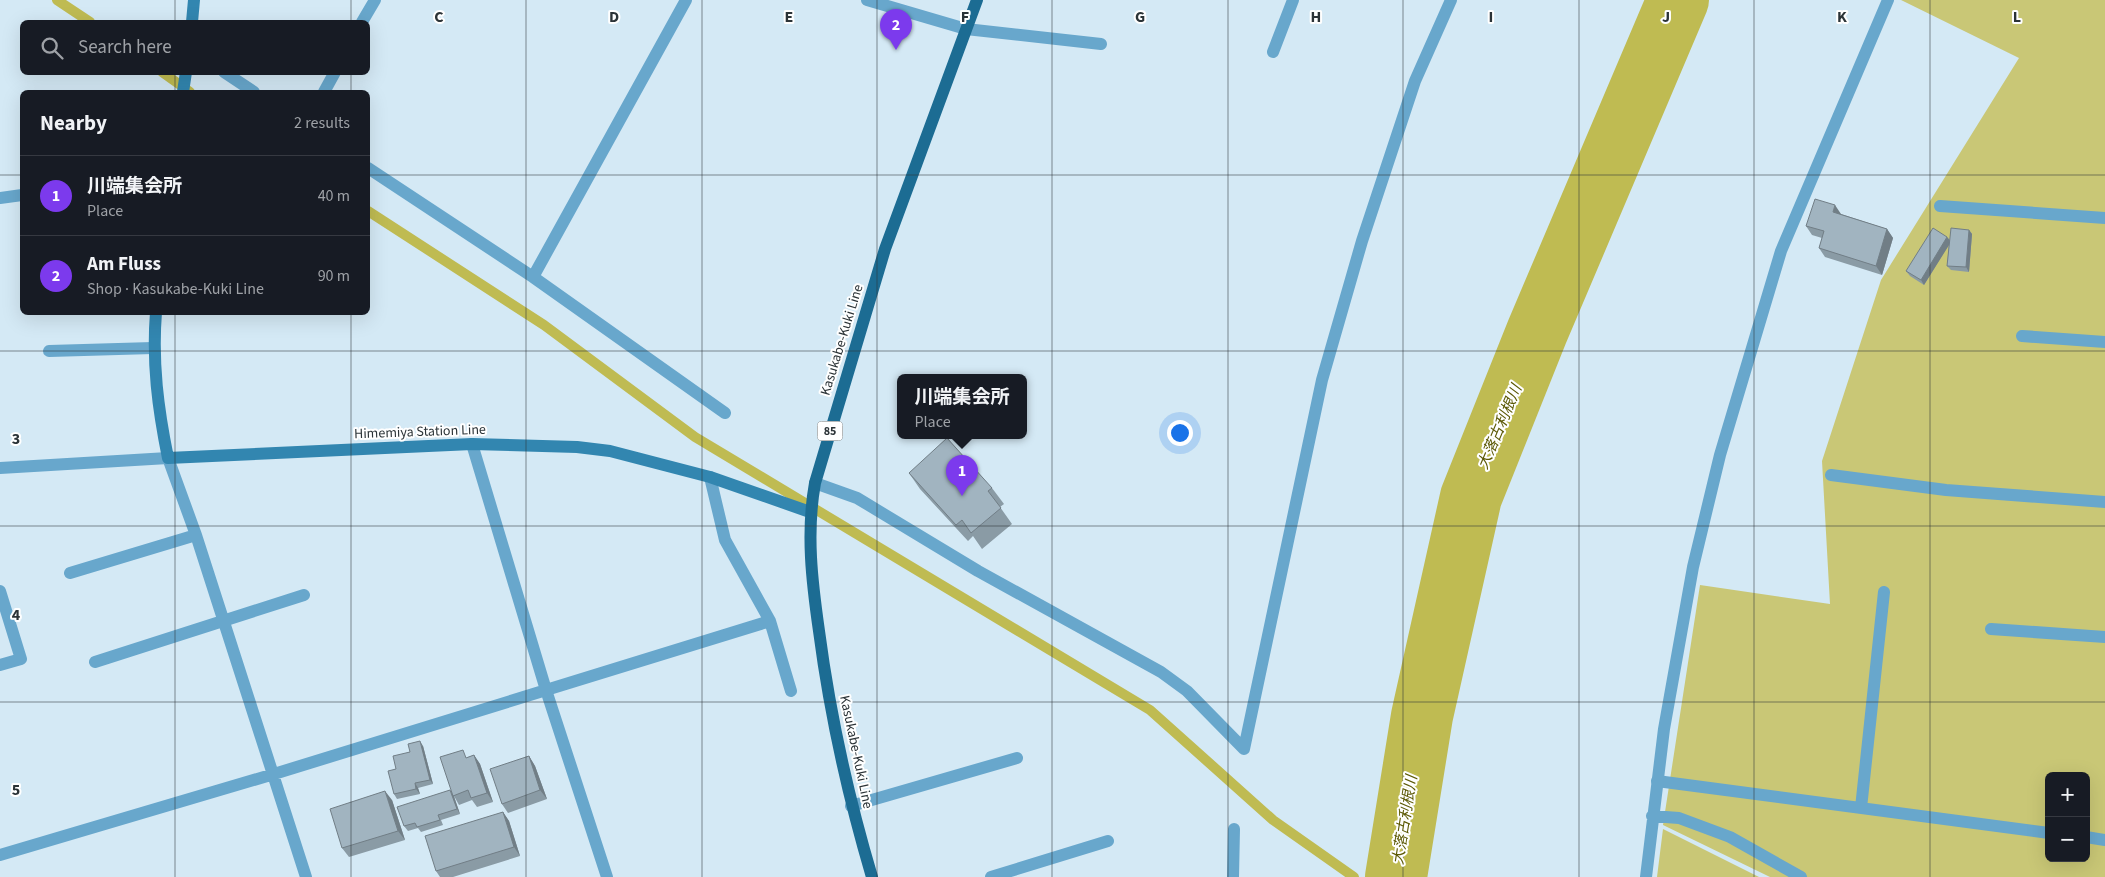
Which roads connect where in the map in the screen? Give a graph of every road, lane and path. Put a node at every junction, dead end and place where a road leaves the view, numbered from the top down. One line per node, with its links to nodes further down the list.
1 (194, 0): 9 (main road)
2 (375, 0): 10 (street)
3 (686, 0): 25 (street)
4 (867, 0): 11 (street)
5 (977, 0): 11 (main road, Kasukabe-Kuki Line / 85)
6 (1293, 0): 13 (street)
7 (1451, 0): 37 (street)
8 (1888, 0): 55 (street)
9 (192, 20)
10 (363, 20)
11 (966, 28): 12 (street); 37 (main road, Kasukabe-Kuki Line / 85)
12 (1101, 44)
13 (1273, 52)
14 (186, 75): 17 (main road)
15 (228, 75): 18 (street)
16 (333, 75): 19 (street)
17 (183, 90)
18 (251, 90)
19 (325, 90)
20 (370, 169): 25 (street)
21 (20, 195): 22 (street)
22 (0, 198)
23 (1940, 206): 24 (street)
24 (2105, 218)
25 (533, 277): 31 (street)
26 (156, 315): 29 (main road)
27 (2022, 336): 28 (street)
28 (2105, 342)
29 (153, 348): 30 (street); 33 (main road)
30 (49, 351)
31 (725, 413)
32 (472, 444): 33 (main road, Himemiya Station Line); 36 (main road, Himemiya Station Line); 51 (street)
33 (168, 458): 34 (street); 40 (street)
34 (0, 468)
35 (1831, 475): 38 (street)
36 (710, 477): 39 (main road, Himemiya Station Line); 46 (street)
37 (815, 484): 39 (main road, Kasukabe-Kuki Line / 85)
38 (2105, 502)
39 (810, 512): 56 (main road, Kasukabe-Kuki Line / 85)
40 (196, 535): 41 (street); 45 (street)
41 (70, 573)
42 (0, 591): 50 (street)
43 (1884, 592): 57 (street)
44 (304, 596): 45 (street)
45 (224, 621): 49 (street); 54 (street)
46 (770, 621): 51 (street); 52 (street)
47 (1991, 629): 48 (street)
48 (2105, 637)
49 (95, 662)
50 (0, 665)
51 (546, 690): 54 (street); 66 (street)
52 (791, 691)
53 (1017, 758): 56 (street)
54 (274, 774): 64 (street); 65 (street)
55 (1657, 781): 57 (street); 58 (street)
56 (851, 806): 67 (main road, Kasukabe-Kuki Line / 85)
57 (1860, 808): 60 (street)
58 (1652, 816): 70 (street); 71 (street)
59 (1234, 829): 69 (street)
60 (2045, 832)
61 (2090, 838): 62 (street)
62 (2105, 840)
63 (1108, 841): 68 (street)
64 (0, 855)
65 (306, 877)
66 (606, 877)
67 (872, 877)
68 (991, 877)
69 (1233, 877)
70 (1646, 877)
71 (1801, 877)

